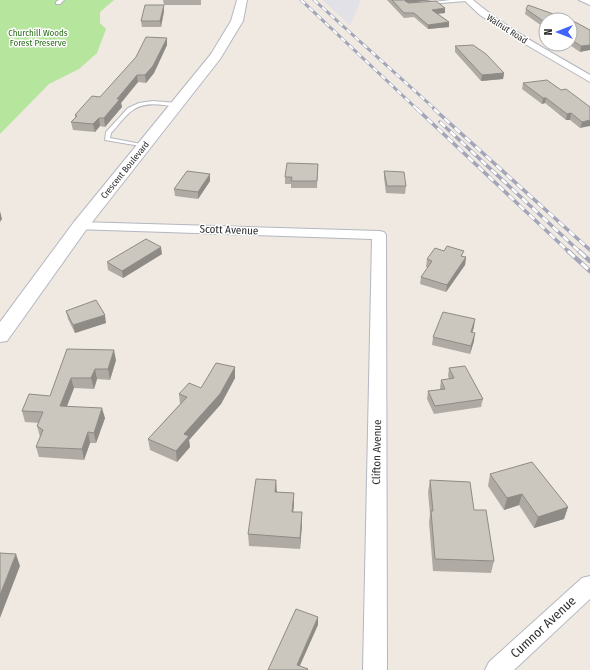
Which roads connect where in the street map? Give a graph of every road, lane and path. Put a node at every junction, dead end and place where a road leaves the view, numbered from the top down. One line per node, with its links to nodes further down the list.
1 (242, 0): 7 (street, Crescent Boulevard)
2 (467, 0): 5 (lane); 6 (street, Walnut Road)
3 (583, 0): 4 (street)
4 (590, 2)
5 (423, 4)
6 (590, 79)
7 (177, 106): 8 (street, Crescent Boulevard); 8 (lane)
8 (144, 146): 9 (street, Crescent Boulevard)
9 (80, 226): 10 (street, Scott Avenue); 11 (street, Crescent Boulevard)
10 (379, 235): 13 (street, Clifton Avenue)
11 (0, 336)
12 (590, 585): 14 (street, Cumnor Avenue)
13 (375, 670)
14 (497, 670)

